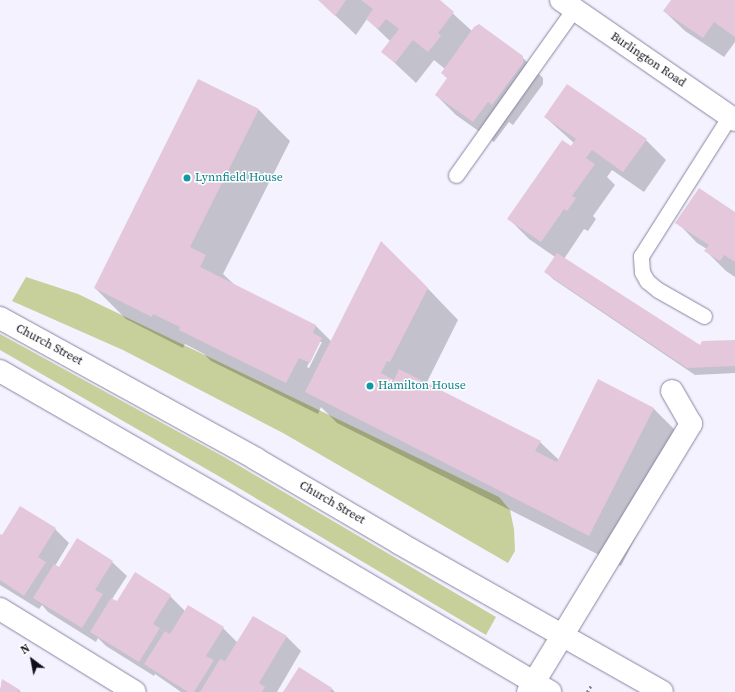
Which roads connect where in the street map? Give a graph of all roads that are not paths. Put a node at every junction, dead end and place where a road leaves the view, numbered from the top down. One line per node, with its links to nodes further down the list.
1 (567, 4): 2 (main road, Burlington Road); 3 (lane)
2 (733, 118): 4 (lane)
3 (456, 175)
4 (704, 316)
5 (0, 318): 9 (main road, Church Street)
6 (0, 371): 10 (main road)
7 (672, 391): 9 (main road)
8 (0, 610): 11 (main road)
9 (563, 636): 10 (main road); 12 (main road, Church Street)
10 (537, 689)
11 (136, 692)
12 (662, 692)

